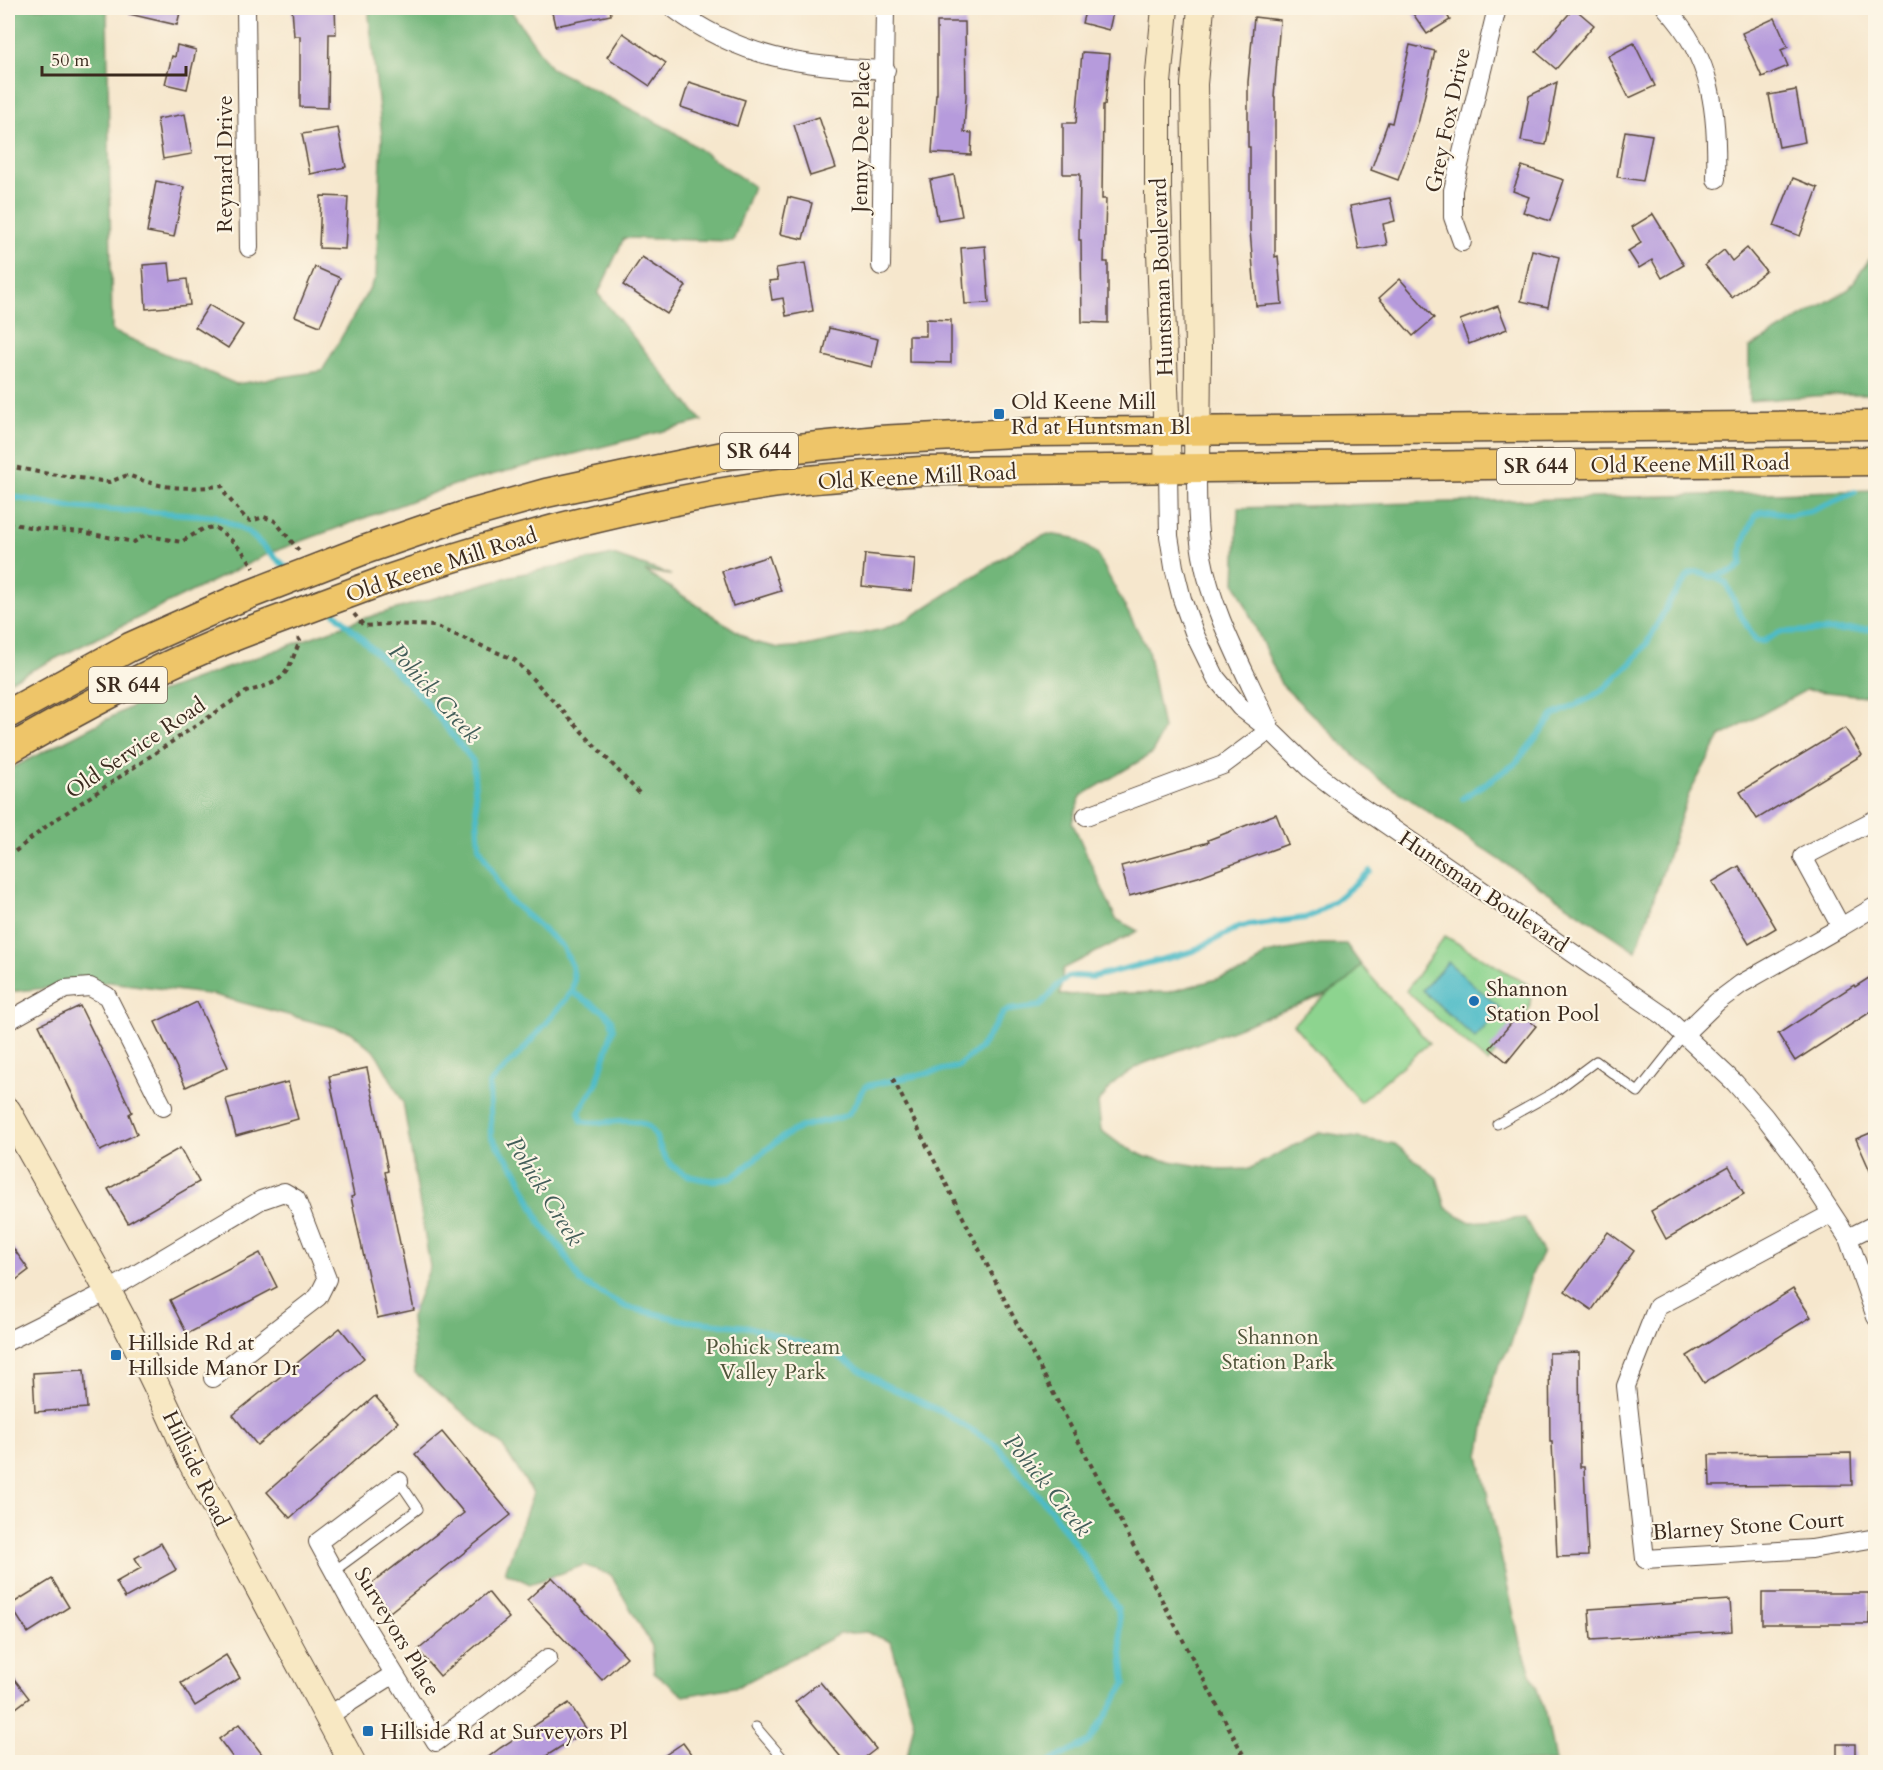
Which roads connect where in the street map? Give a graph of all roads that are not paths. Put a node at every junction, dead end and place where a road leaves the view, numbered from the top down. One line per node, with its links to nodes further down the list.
1 (246, 8): 11 (street, Reynard Drive)
2 (673, 8): 8 (street)
3 (885, 8): 8 (street, Jenny Dee Place)
4 (1165, 8): 14 (street, Huntsman Boulevard)
5 (1201, 8): 15 (street, Huntsman Boulevard)
6 (1497, 8): 10 (street, Grey Fox Drive)
7 (1666, 8): 9 (street)
8 (886, 70): 12 (street, Jenny Dee Place)
9 (1716, 179)
10 (1462, 242)
11 (249, 248)
12 (881, 266)
13 (1875, 425): 15 (main road, Old Keene Mill Road / SR 644)
14 (1167, 431): 15 (main road, Old Keene Mill Road / SR 644); 17 (street, Huntsman Boulevard); 19 (main road, Old Keene Mill Road / SR 644, bridge)
15 (1197, 431): 18 (street, Huntsman Boulevard)
16 (1875, 461): 18 (main road, Old Keene Mill Road / SR 644)
17 (1168, 469): 18 (main road, Old Keene Mill Road / SR 644); 20 (street, Huntsman Boulevard); 21 (main road, Old Keene Mill Road / SR 644, bridge)
18 (1197, 469): 20 (street, Huntsman Boulevard)
19 (8, 714)
20 (1270, 729): 22 (street); 27 (street, Huntsman Boulevard)
21 (8, 750)
22 (1086, 816)
23 (1875, 819): 25 (street)
24 (1875, 906): 25 (street)
25 (1841, 927): 27 (street)
26 (8, 1021): 28 (street)
27 (1684, 1034): 30 (lane); 31 (street, Huntsman Boulevard)
28 (163, 1107)
29 (8, 1111): 34 (street, Hillside Road)
30 (1497, 1124)
31 (1831, 1214): 33 (street, Huntsman Boulevard); 39 (street, Blarney Stone Court)
32 (1875, 1224): 33 (street)
33 (1848, 1238): 35 (street, Huntsman Boulevard)
34 (108, 1291): 36 (street); 37 (street); 43 (street, Hillside Road)
35 (1875, 1317)
36 (8, 1341)
37 (213, 1378)
38 (399, 1481): 40 (street, Surveyors Place); 40 (lane)
39 (1875, 1538)
40 (334, 1571): 42 (street, Surveyors Place)
41 (548, 1658): 42 (street, Surveyors Place)
42 (394, 1674): 43 (street)
43 (328, 1716): 45 (street, Hillside Road)
44 (756, 1727): 46 (lane)
45 (352, 1762)
46 (786, 1762)

